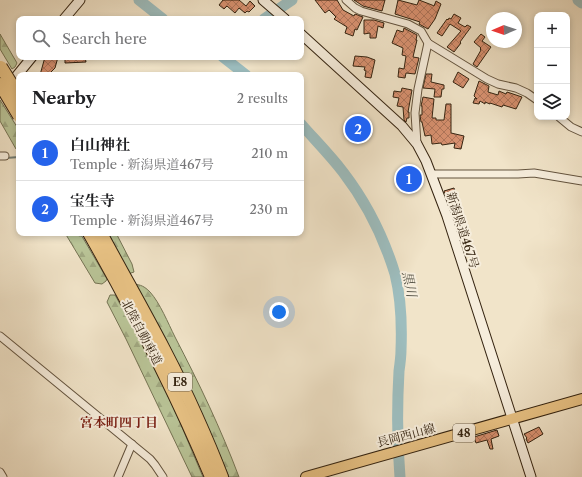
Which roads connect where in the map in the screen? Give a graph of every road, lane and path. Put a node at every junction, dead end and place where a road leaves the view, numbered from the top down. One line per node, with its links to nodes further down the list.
1 (80, 0): 4 (main road)
2 (263, 0): 5 (main road)
3 (346, 0): 7 (street)
4 (67, 16)
5 (281, 16)
6 (304, 37): 19 (main road, 新潟県道467号)
7 (428, 43): 15 (street); 19 (street)
8 (30, 60): 10 (main road)
9 (0, 66): 14 (highway, bridge)
10 (20, 72)
11 (16, 77): 12 (main road)
12 (14, 79)
13 (0, 84): 16 (highway, bridge)
14 (16, 91)
15 (534, 98)
16 (16, 111)
17 (563, 120): 18 (street)
18 (582, 132)
19 (417, 144): 20 (main road, 新潟県道467号)
20 (432, 174): 21 (street); 28 (main road, 新潟県道467号)
21 (582, 181)
22 (91, 236): 24 (highway, 北陸自動車道 / E8)
23 (102, 236): 24 (highway, 北陸自動車道 / E8)
24 (116, 272): 25 (highway, 北陸自動車道 / E8)
25 (127, 291): 34 (highway, 北陸自動車道 / E8); 35 (highway, 北陸自動車道 / E8)
26 (0, 336): 29 (street)
27 (582, 399): 28 (main road, 長岡西山線 / 48)
28 (512, 418): 36 (main road, 長岡西山線 / 48); 37 (main road, 新潟県道467号)
29 (132, 444): 32 (street); 33 (street)
30 (0, 472): 31 (street)
31 (3, 477)
32 (118, 477)
33 (163, 477)
34 (211, 477)
35 (222, 477)
36 (306, 477)
37 (531, 477)

